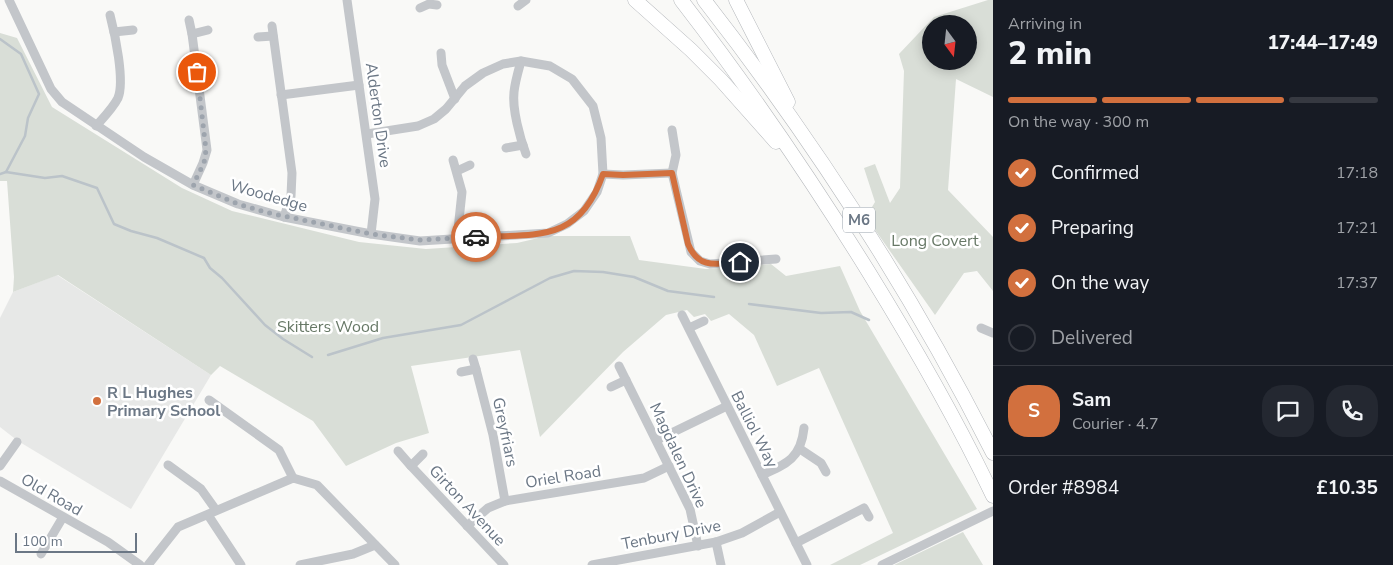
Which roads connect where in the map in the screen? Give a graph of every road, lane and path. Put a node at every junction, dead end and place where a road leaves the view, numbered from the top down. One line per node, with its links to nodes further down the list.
1 (9, 0): 23 (street, Woodedge)
2 (348, 0): 20 (street, Alderton Drive)
3 (635, 0): 34 (highway, M6)
4 (680, 0): 34 (highway, M6)
5 (704, 0): 26 (highway, M6)
6 (736, 0): 26 (highway, M6)
7 (431, 3): 8 (street)
8 (420, 8)
9 (110, 15): 14 (street)
10 (189, 20): 15 (street)
11 (272, 26): 16 (street)
12 (133, 30): 14 (street)
13 (208, 30): 15 (street)
14 (114, 32): 23 (street)
15 (192, 34): 33 (street)
16 (273, 36): 17 (street); 21 (street)
17 (258, 37)
18 (441, 52): 22 (street)
19 (521, 62): 22 (street); 27 (street); 32 (street)
20 (359, 85): 21 (street); 25 (street, Alderton Drive)
21 (281, 95): 35 (street)
22 (455, 99): 25 (street)
23 (96, 126): 33 (street, Woodedge)
24 (672, 130): 31 (street)
25 (367, 134): 36 (street, Alderton Drive)
26 (808, 142): 57 (highway, M6)
27 (506, 148)
28 (454, 160): 30 (street)
29 (470, 164): 30 (street)
30 (457, 171): 37 (street)
31 (672, 173): 32 (street); 38 (street)
32 (603, 174): 37 (street, Woodedge)
33 (193, 185): 35 (street, Woodedge)
34 (817, 189): 67 (highway, M6)
35 (284, 217): 36 (street, Woodedge)
36 (371, 234): 37 (street, Woodedge)
37 (456, 239)
38 (772, 257)
39 (682, 315): 41 (street, Balliol Way)
40 (704, 321): 41 (street)
41 (689, 328): 51 (street, Balliol Way)
42 (981, 328): 43 (street)
43 (993, 333)
44 (473, 359): 46 (street, Greyfriars)
45 (619, 366): 48 (street, Magdalen Drive)
46 (476, 369): 47 (street); 68 (street, Greyfriars)
47 (461, 372)
48 (626, 380): 49 (street); 53 (street, Magdalen Drive)
49 (611, 387)
50 (209, 400): 65 (street)
51 (727, 406): 53 (street); 64 (street, Balliol Way)
52 (804, 428): 55 (street)
53 (657, 440): 62 (street, Magdalen Drive)
54 (17, 442): 60 (street)
55 (800, 449): 63 (street); 64 (street)
56 (398, 451): 61 (street, Girton Avenue)
57 (993, 453)
58 (423, 454): 61 (street, Girton Avenue)
59 (168, 465): 70 (street)
60 (0, 466)
61 (411, 466): 74 (street, Girton Avenue)
62 (668, 466): 68 (street, Oriel Road); 78 (street, Magdalen Drive)
63 (826, 472)
64 (762, 475): 71 (street, Balliol Way)
65 (293, 478): 70 (street); 77 (street)
66 (0, 481): 72 (street, Old Road)
67 (993, 496)
68 (505, 501): 74 (street, Oriel Road)
69 (993, 511): 89 (street)
70 (212, 512): 81 (street); 82 (street)
71 (780, 512): 75 (street, Tenbury Drive); 76 (street, Balliol Way)
72 (63, 517): 79 (street); 80 (street, Old Road)
73 (868, 517): 76 (street)
74 (467, 526): 85 (street, Girton Avenue)
75 (716, 542): 78 (street, Tenbury Drive); 87 (street)
76 (796, 543): 88 (street, Balliol Way)
77 (375, 545): 83 (street); 84 (street)
78 (698, 546): 86 (street, Tenbury Drive)
79 (41, 554)
80 (140, 565)
81 (148, 565)
82 (241, 565)
83 (300, 565)
84 (395, 565)
85 (504, 565)
86 (592, 565)
87 (721, 565)
88 (807, 565)
89 (882, 565)

